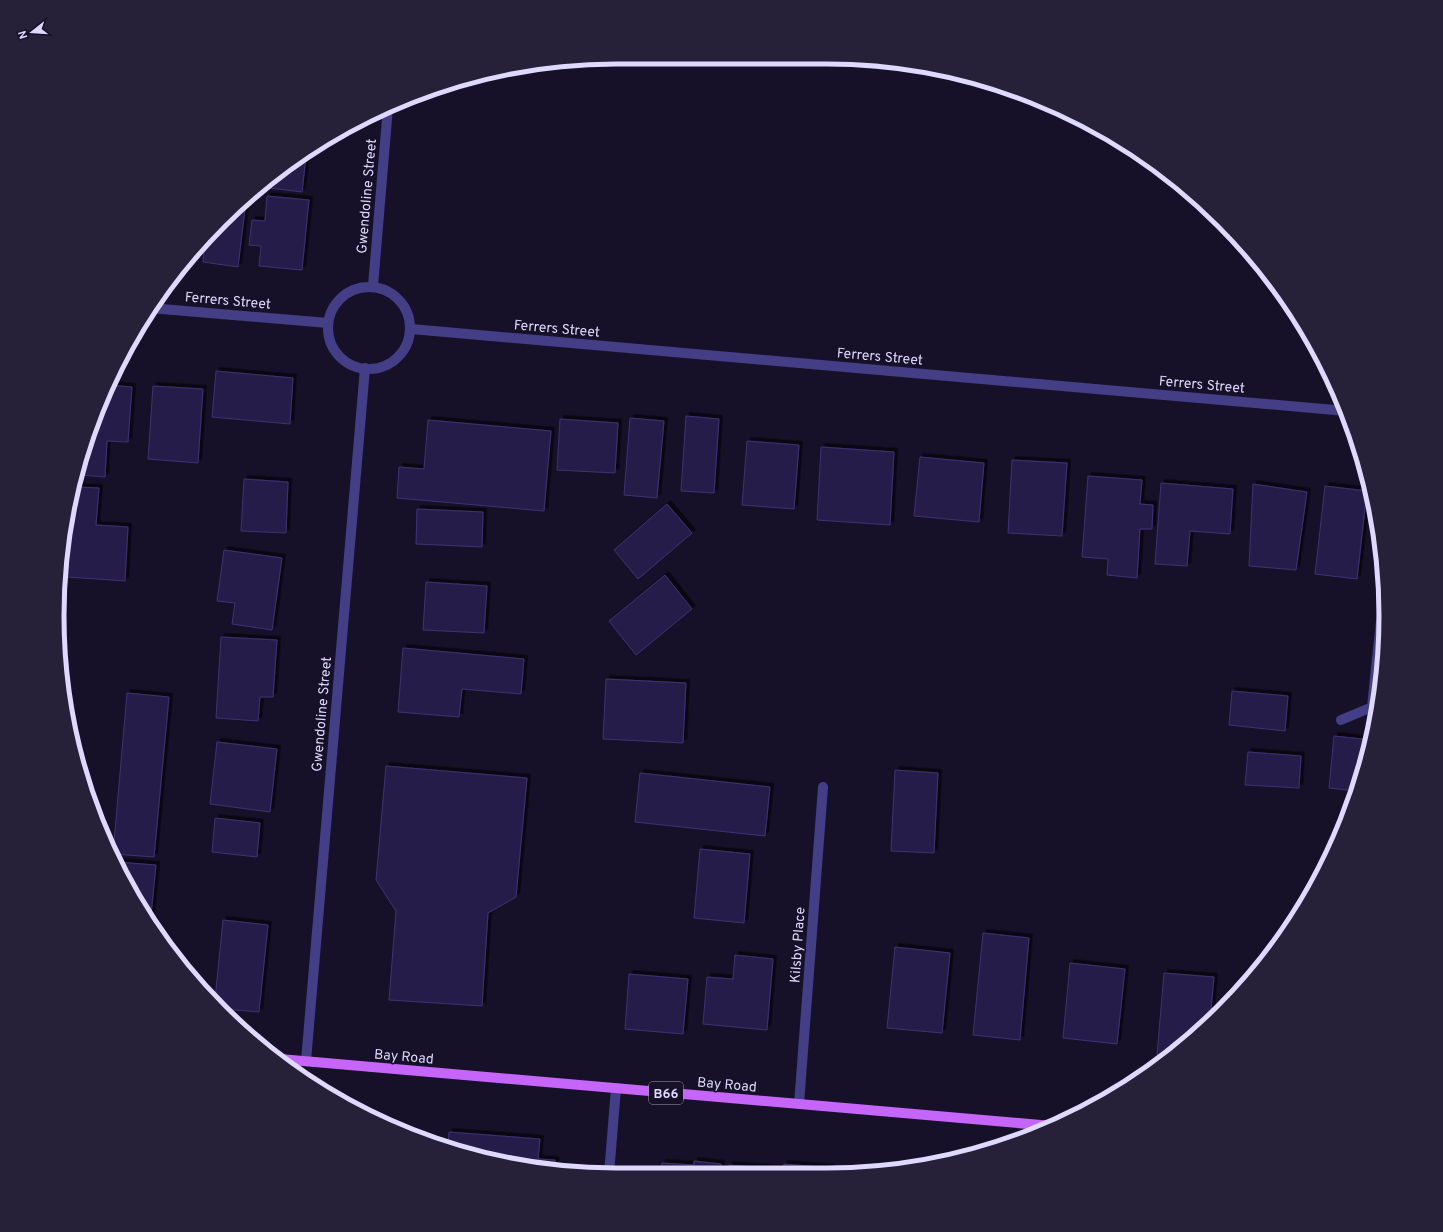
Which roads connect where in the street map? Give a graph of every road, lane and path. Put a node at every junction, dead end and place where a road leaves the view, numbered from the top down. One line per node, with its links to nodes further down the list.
1 (387, 114): 2 (street, Gwendoline Street)
2 (373, 286): 4 (street); 5 (street)
3 (157, 309): 4 (street, Ferrers Street)
4 (328, 323): 6 (street)
5 (411, 329): 6 (street); 7 (street, Ferrers Street)
6 (365, 368): 14 (street, Gwendoline Street)
7 (1339, 410)
8 (1378, 649): 9 (street)
9 (1374, 688)
10 (1371, 708): 11 (street)
11 (1341, 720)
12 (823, 788): 16 (street, Kilsby Place)
13 (288, 1060): 14 (main road, Bay Road / B66)
14 (306, 1061): 15 (main road, Bay Road / B66)
15 (616, 1088): 16 (main road, Bay Road / B66); 18 (street)
16 (799, 1104): 17 (main road, Bay Road / B66)
17 (1040, 1125)
18 (610, 1168)

